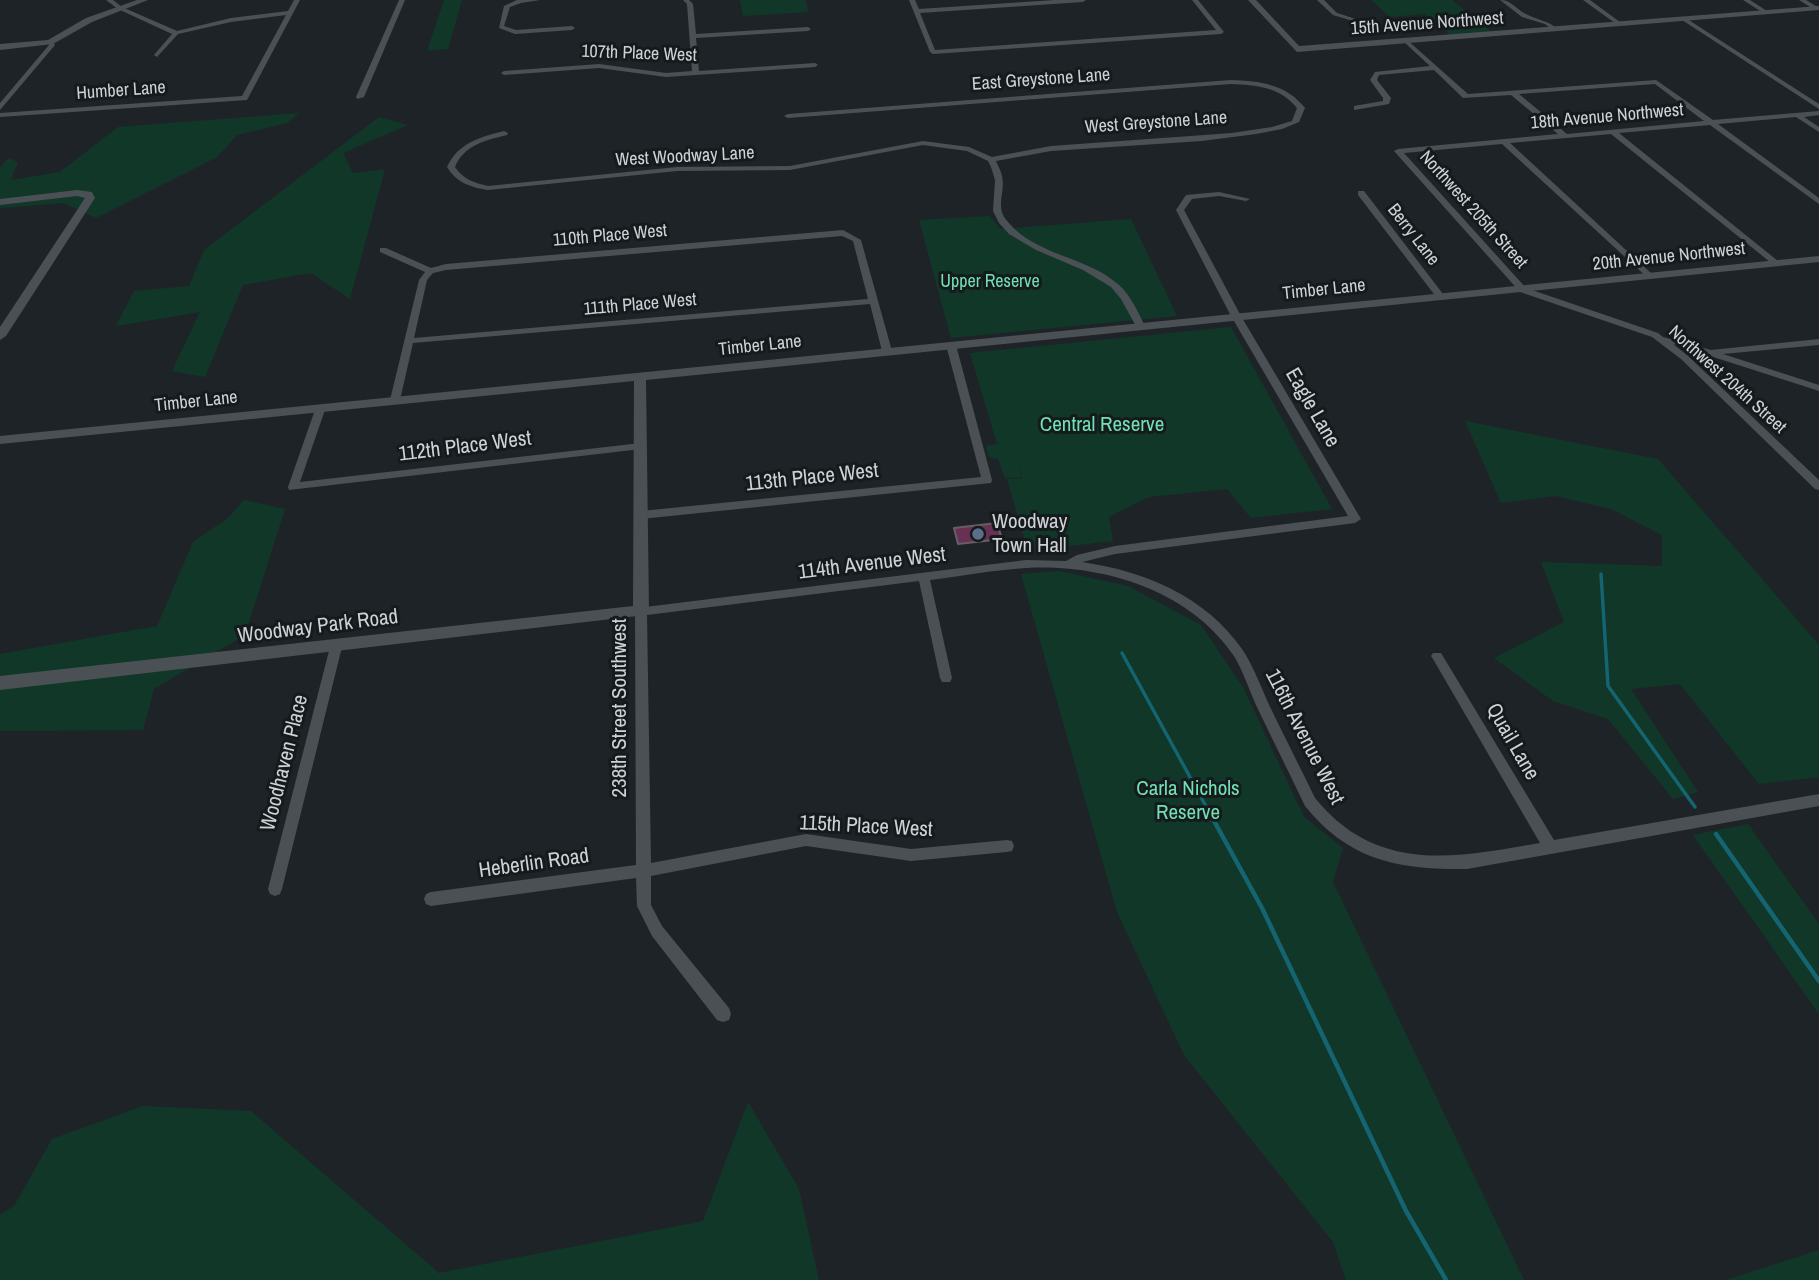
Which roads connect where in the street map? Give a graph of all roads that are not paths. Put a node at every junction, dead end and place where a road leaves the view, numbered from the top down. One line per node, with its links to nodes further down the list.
1 (109, 0): 16 (street)
2 (144, 0): 16 (street)
3 (297, 0): 19 (street)
4 (402, 0): 38 (street)
5 (537, 0): 24 (street)
6 (686, 0): 28 (street)
7 (912, 0): 18 (street)
8 (1083, 0): 18 (street)
9 (1195, 0): 18 (street)
10 (1252, 0): 29 (street, 15th Avenue Northwest)
11 (1321, 0): 21 (street)
12 (1503, 0): 26 (street)
13 (1586, 0): 23 (street)
14 (1746, 0): 20 (street)
15 (1802, 0): 17 (street)
16 (120, 8): 27 (street); 30 (street)
17 (1818, 8): 20 (street, 15th Avenue Northwest)
18 (916, 11)
19 (289, 13): 27 (street); 44 (street, Humber Lane)
20 (1767, 13): 22 (street, 15th Avenue Northwest)
21 (1353, 19)
22 (1684, 19): 23 (street, 15th Avenue Northwest); 40 (street)
23 (1620, 25): 26 (street, 15th Avenue Northwest)
24 (572, 28)
25 (808, 29): 28 (street)
26 (1556, 30): 29 (street, 15th Avenue Northwest)
27 (176, 33): 32 (street)
28 (693, 36): 36 (street)
29 (1406, 41): 34 (street)
30 (50, 42): 31 (street); 41 (street)
31 (0, 47)
32 (157, 55)
33 (815, 65): 36 (street, 107th Place West)
34 (1436, 68): 37 (street); 42 (street)
35 (504, 73): 36 (street, 107th Place West)
36 (696, 73)
37 (1513, 93): 47 (street); 51 (street)
38 (360, 97)
39 (1294, 98): 46 (street, East Greystone Lane); 54 (street, West Greystone Lane)
40 (1819, 107)
41 (0, 108)
42 (1357, 108)
43 (1819, 113): 45 (street, 18th Avenue Northwest)
44 (0, 115)
45 (1797, 115): 47 (street, 18th Avenue Northwest); 48 (street)
46 (788, 116)
47 (1711, 123): 49 (street, 18th Avenue Northwest); 58 (street)
48 (1819, 130)
49 (1613, 132): 51 (street, 18th Avenue Northwest); 61 (street)
50 (504, 133): 54 (street, West Woodway Lane)
51 (1565, 136): 52 (street, 18th Avenue Northwest)
52 (1504, 142): 53 (street, 18th Avenue Northwest); 63 (street)
53 (1398, 151): 64 (street, Northwest 205th Street)
54 (991, 160): 68 (street)
55 (1361, 193): 65 (street, Berry Lane)
56 (1246, 199): 67 (street, Eagle Lane)
57 (0, 202): 70 (street)
58 (1819, 202)
59 (383, 250): 62 (street)
60 (1819, 259): 61 (street, 20th Avenue Northwest)
61 (1775, 263): 63 (street, 20th Avenue Northwest)
62 (430, 271): 66 (street, 110th Place West); 71 (street)
63 (1649, 276): 64 (street, 20th Avenue Northwest)
64 (1523, 290): 65 (street, Timber Lane); 69 (street, Northwest 204th Street)
65 (1440, 296): 67 (street, Timber Lane)
66 (874, 301): 71 (street, 111th Place West); 74 (street)
67 (1236, 316): 68 (street, Timber Lane); 85 (street, Eagle Lane)
68 (1140, 326): 73 (street, Timber Lane)
69 (1655, 335): 75 (street); 76 (street, Northwest 204th Street)
70 (0, 336)
71 (409, 341): 79 (street)
72 (1819, 342): 75 (street)
73 (951, 345): 74 (street, Timber Lane); 84 (street, 113th Place West)
74 (887, 351): 77 (street, Timber Lane)
75 (1710, 353): 76 (street); 78 (street)
76 (1684, 356): 83 (street, Northwest 204th Street)
77 (640, 376): 79 (street, Timber Lane); 82 (street, 238th Street Southwest)
78 (1819, 388)
79 (395, 400): 80 (street, Timber Lane)
80 (321, 407): 81 (street, Timber Lane); 82 (street, 112th Place West)
81 (0, 440)
82 (641, 446): 84 (street, 238th Street Southwest)
83 (1819, 486)
84 (641, 515): 88 (street, 238th Street Southwest)
85 (1355, 519): 86 (street, 114th Avenue West)
86 (1070, 564): 87 (street, 114th Avenue West); 95 (street, 116th Avenue West)
87 (924, 577): 88 (street, 114th Avenue West); 91 (street)
88 (641, 611): 89 (street, Woodway Park Road); 96 (street, 238th Street Southwest)
89 (336, 647): 92 (street, Woodway Park Road); 97 (street, Woodhaven Place)
90 (1437, 656): 95 (street, Quail Lane)
91 (946, 678)
92 (0, 684)
93 (1819, 800): 95 (street, 116th Avenue West)
94 (1007, 846): 96 (street, 115th Place West)
95 (1551, 848)
96 (642, 871): 98 (street, Heberlin Road); 99 (street, 238th Street Southwest)
97 (275, 889)
98 (431, 899)
99 (723, 1014)

